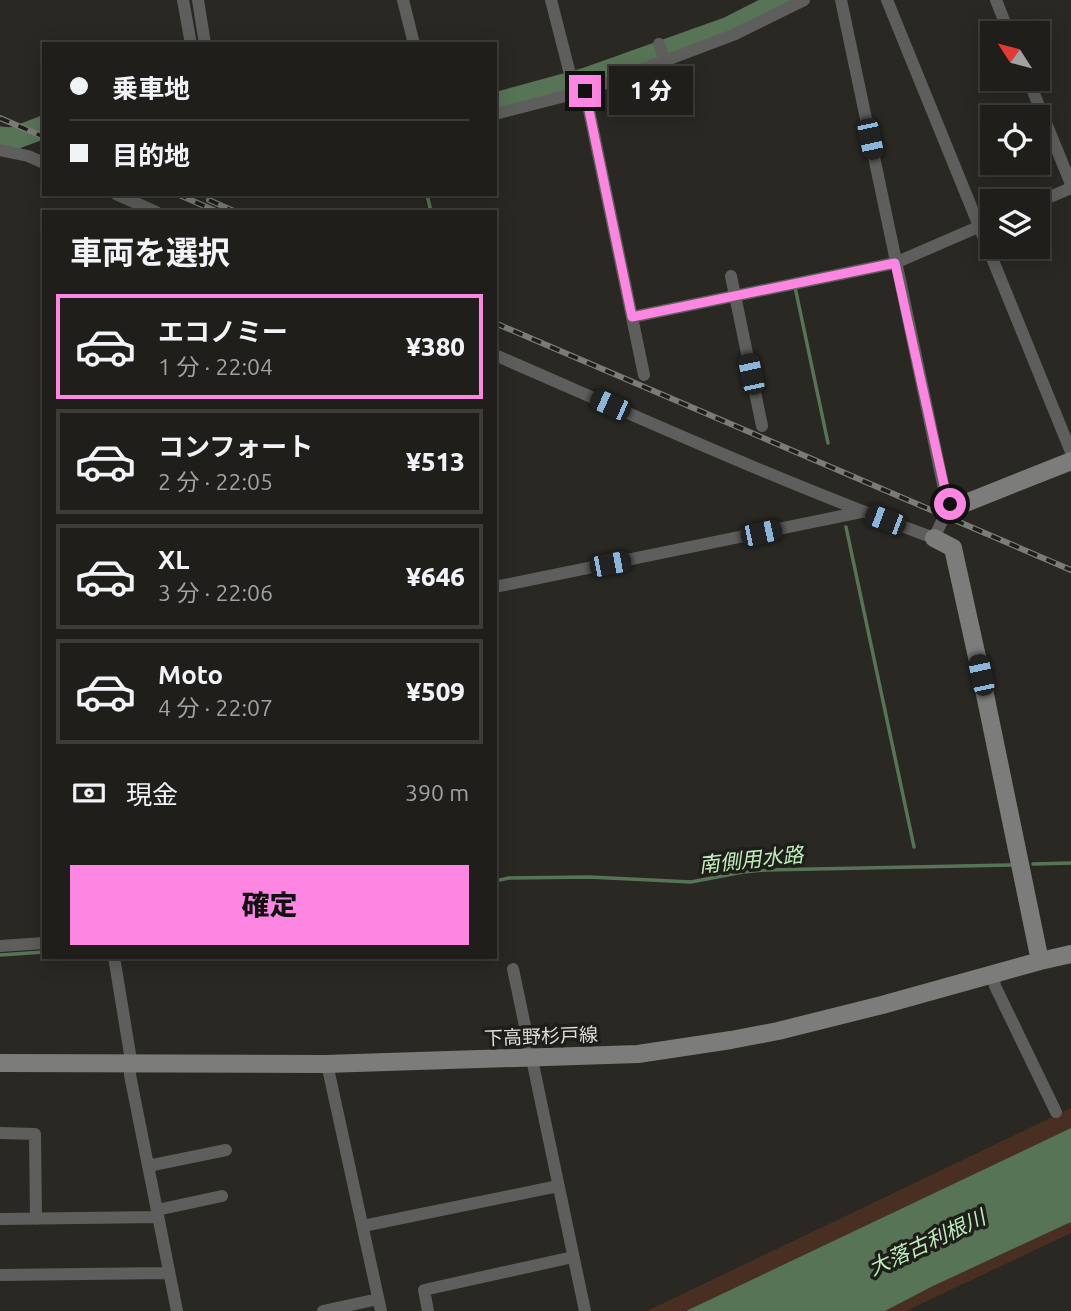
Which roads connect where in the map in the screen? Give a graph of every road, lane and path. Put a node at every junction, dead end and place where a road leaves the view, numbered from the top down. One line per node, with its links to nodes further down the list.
1 (183, 0): 10 (street)
2 (198, 0): 11 (street)
3 (403, 0): 12 (street)
4 (551, 0): 15 (street)
5 (804, 0): 14 (street)
6 (841, 0): 26 (street)
7 (887, 0): 25 (street)
8 (996, 0): 9 (street)
9 (1004, 21)
10 (191, 42)
11 (205, 42)
12 (414, 42)
13 (659, 44): 14 (street)
14 (665, 61): 16 (street)
15 (570, 75)
16 (585, 91): 18 (street); 29 (street)
17 (1033, 91): 21 (street)
18 (497, 113)
19 (0, 150): 20 (street)
20 (42, 162)
21 (1071, 186): 23 (street)
22 (120, 196): 24 (street)
23 (1050, 196)
24 (152, 210)
25 (979, 227): 26 (street); 33 (street)
26 (895, 263): 28 (street); 35 (street)
27 (731, 276): 28 (street)
28 (735, 296): 29 (street); 32 (street)
29 (632, 317): 31 (street)
30 (497, 356): 36 (street)
31 (644, 375)
32 (762, 426)
33 (1071, 452)
34 (1071, 461): 35 (main road)
35 (957, 504): 37 (street)
36 (861, 511): 37 (street); 38 (street)
37 (934, 538): 43 (main road)
38 (497, 587)
39 (42, 943): 40 (street)
40 (0, 946)
41 (1071, 954): 43 (main road, 下高野杉戸線)
42 (114, 959): 48 (street)
43 (1040, 961): 45 (main road, 下高野杉戸線)
44 (513, 970): 46 (street)
45 (993, 974): 46 (main road, 下高野杉戸線); 50 (street)
46 (531, 1057): 49 (main road, 下高野杉戸線); 54 (street)
47 (0, 1063): 48 (main road, 下高野杉戸線)
48 (131, 1063): 49 (main road, 下高野杉戸線); 53 (street)
49 (329, 1064): 59 (street)
50 (1056, 1112)
51 (0, 1133): 58 (street)
52 (226, 1150): 53 (street)
53 (148, 1166): 56 (street)
54 (558, 1185): 59 (street); 60 (street)
55 (222, 1196): 56 (street)
56 (158, 1214): 58 (street); 61 (street)
57 (0, 1219): 58 (street)
58 (36, 1219)
59 (363, 1226): 63 (street)
60 (573, 1257): 66 (street); 67 (street)
61 (169, 1273): 62 (street); 64 (street)
62 (0, 1275)
63 (379, 1305): 65 (street)
64 (177, 1311)
65 (323, 1311)
66 (428, 1311)
67 (585, 1311)

